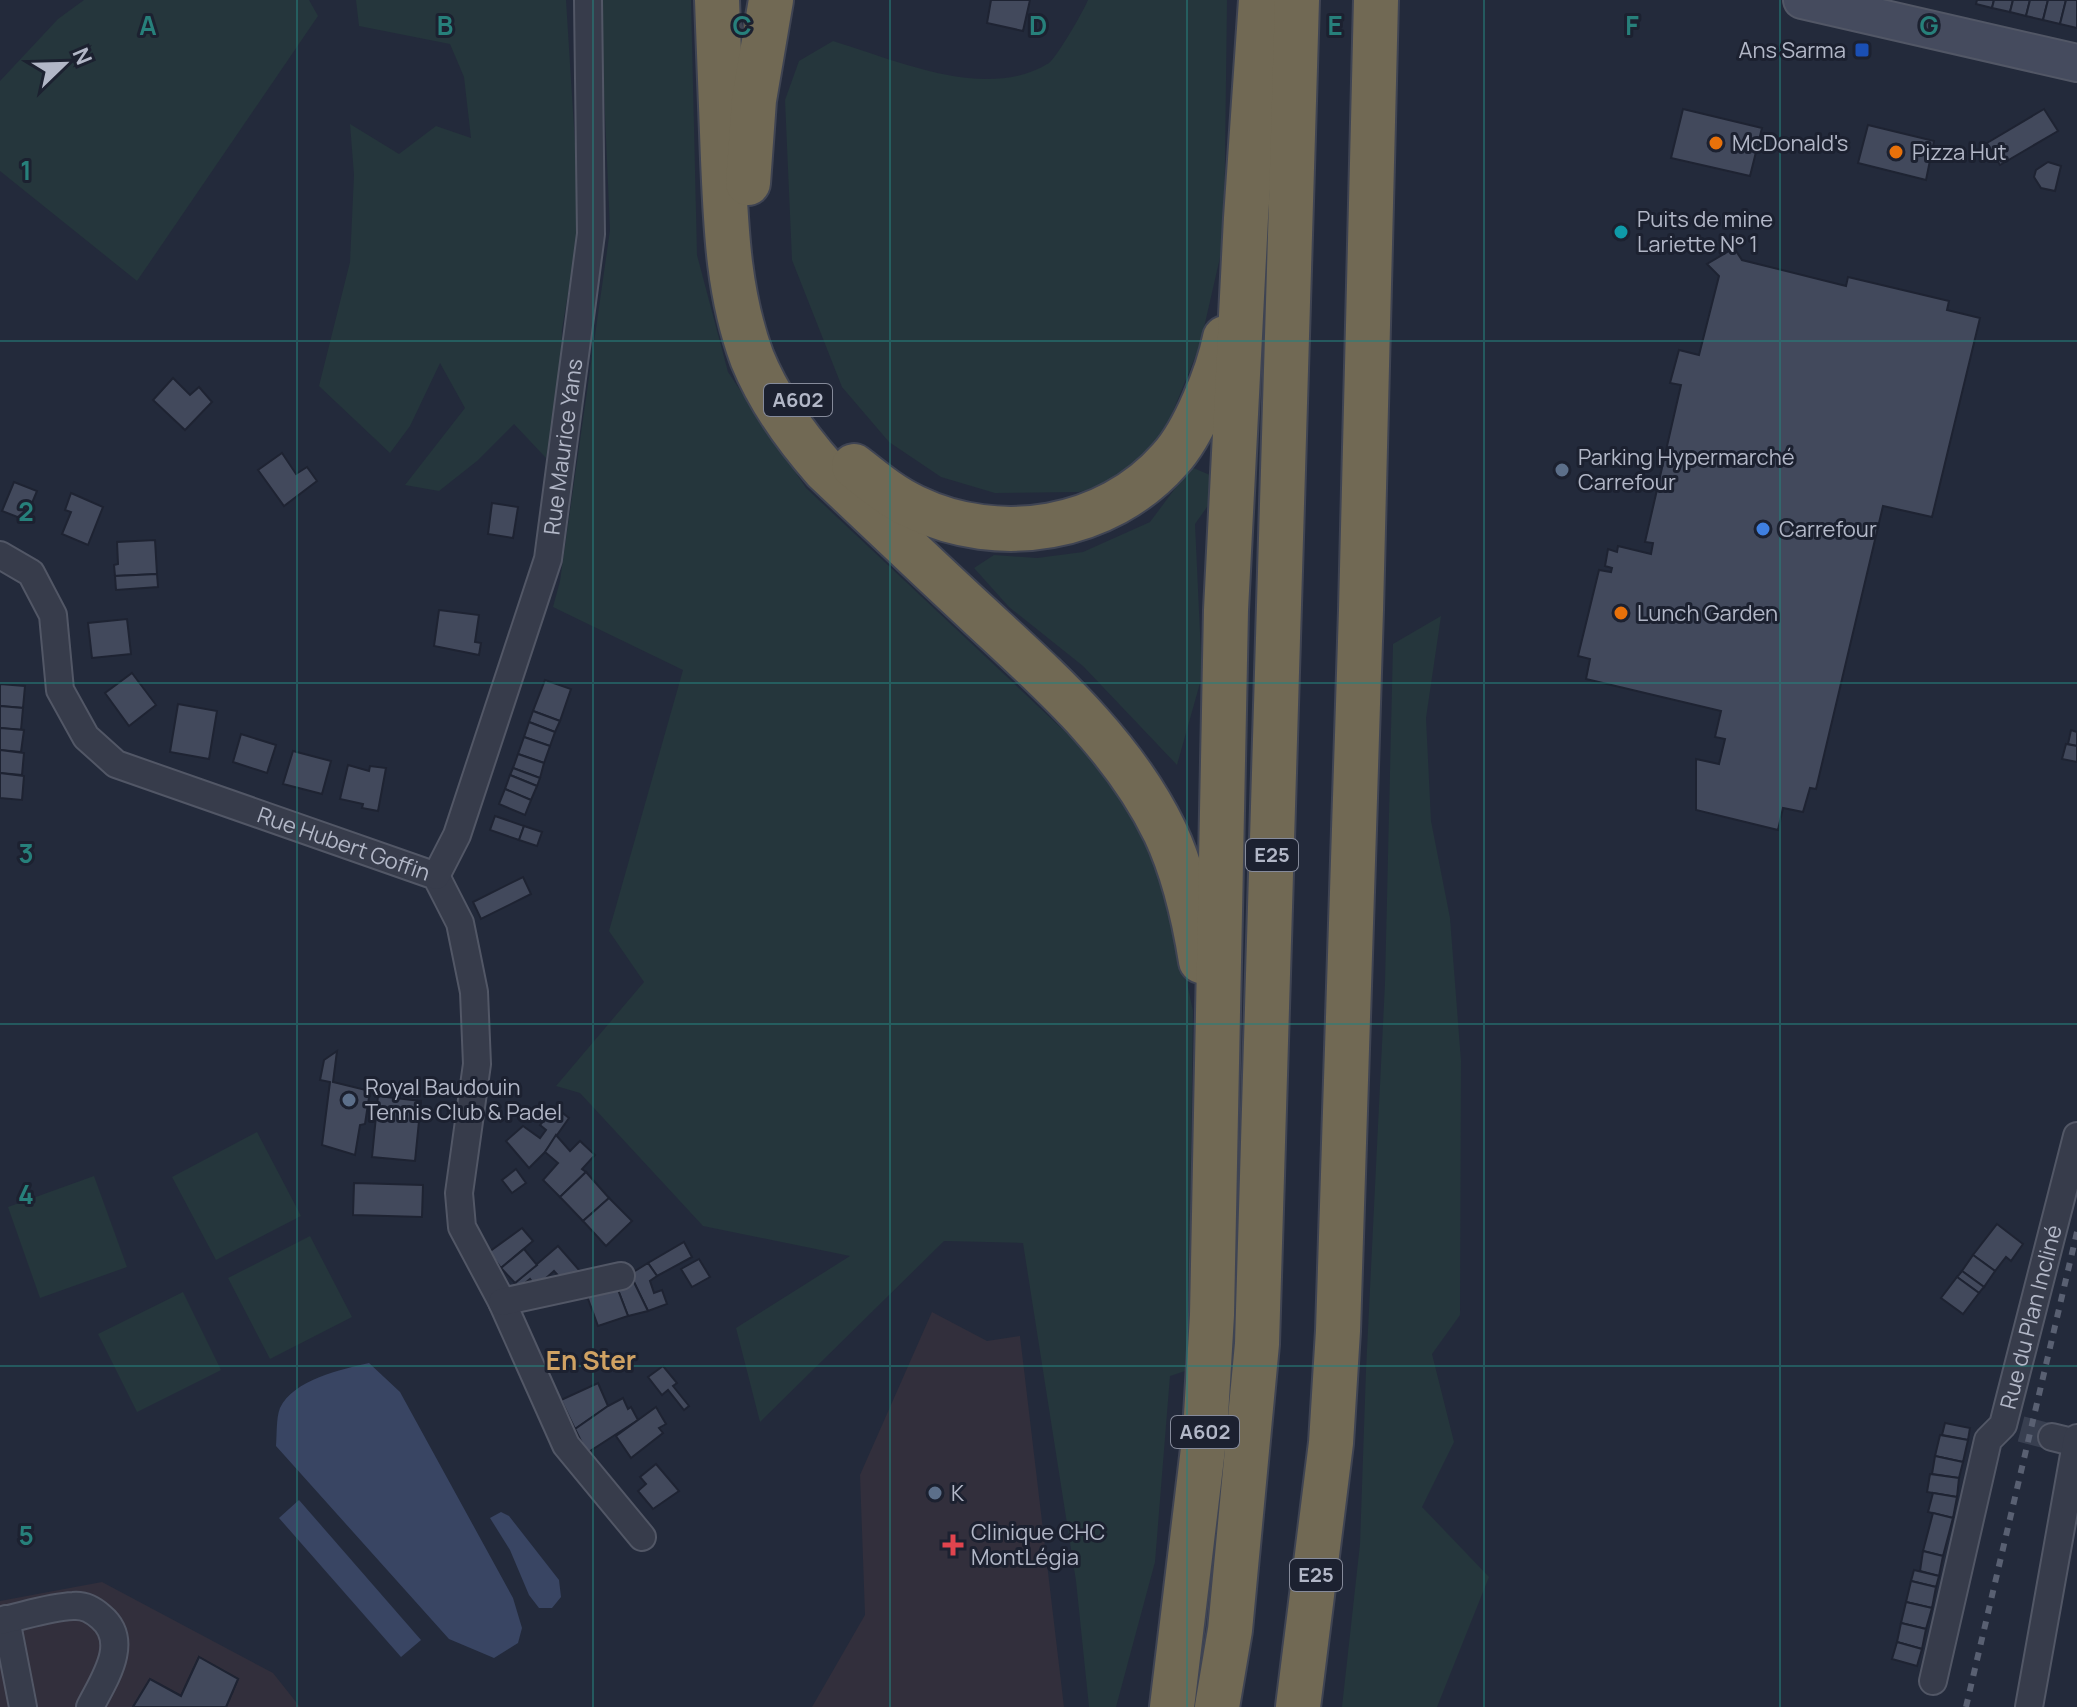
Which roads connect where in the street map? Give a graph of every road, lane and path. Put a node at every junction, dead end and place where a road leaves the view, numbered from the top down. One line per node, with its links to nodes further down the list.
1 (588, 0): 11 (street, Rue Maurice Yans)
2 (717, 0): 13 (highway, A602)
3 (771, 0): 9 (highway, A602)
4 (1261, 0): 9 (highway, A602)
5 (1297, 0): 23 (highway, E25)
6 (1376, 0): 24 (highway, E25)
7 (1824, 3): 8 (main road)
8 (2077, 63)
9 (1246, 218): 13 (highway)
10 (0, 555): 11 (street, Rue Hubert Goffin)
11 (436, 876): 15 (street, Rue Hubert Goffin)
12 (2077, 1136): 19 (street, Rue du Plan Incliné)
13 (1215, 1154): 22 (highway, A602)
14 (621, 1276): 15 (street)
15 (502, 1302): 17 (street, Rue Hubert Goffin)
16 (2068, 1439): 25 (street)
17 (642, 1537)
18 (3, 1620): 20 (street); 21 (street)
19 (1933, 1681)
20 (23, 1707)
21 (90, 1707)
22 (1172, 1707)
23 (1217, 1707)
24 (1298, 1707)
25 (2029, 1707)

